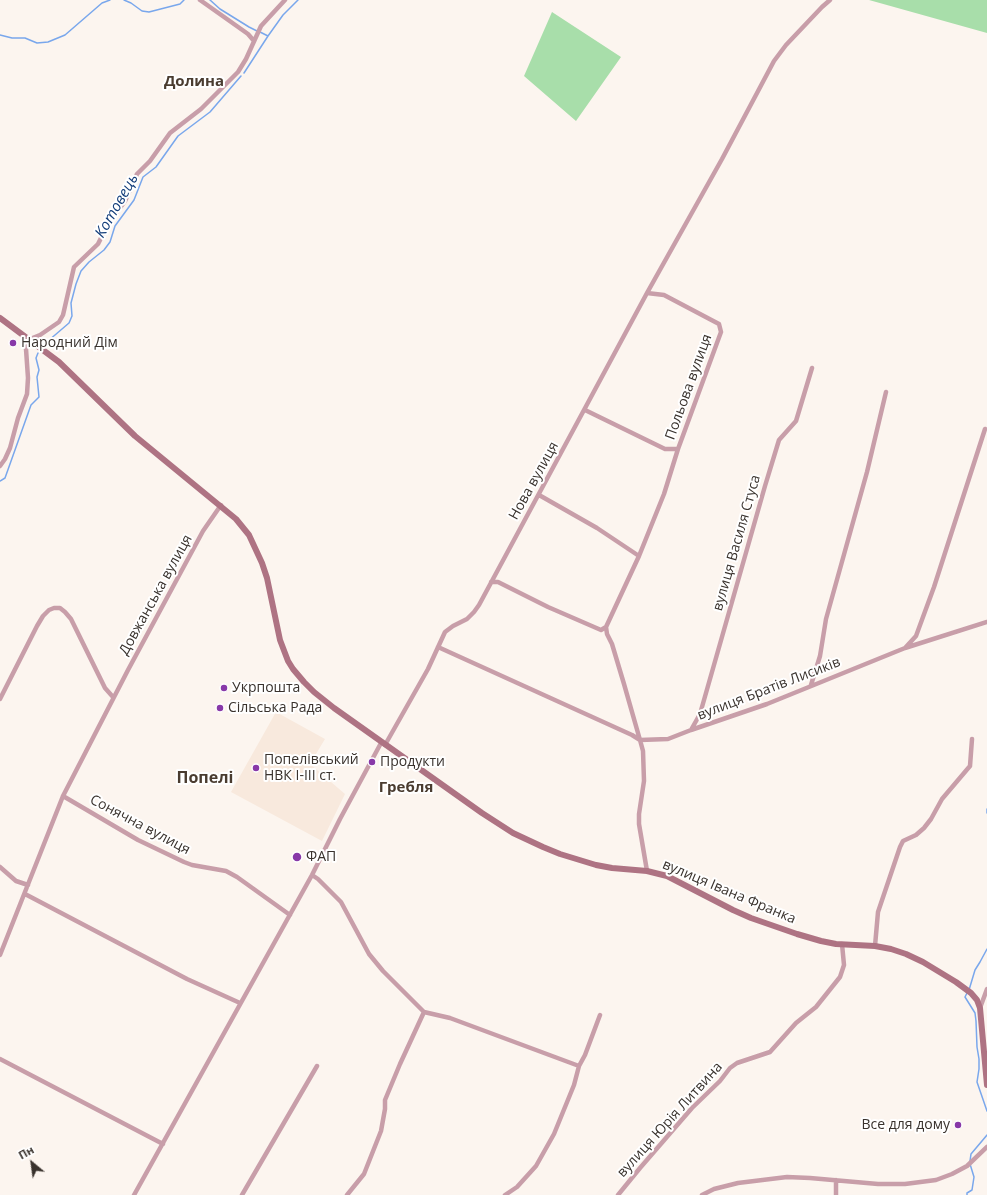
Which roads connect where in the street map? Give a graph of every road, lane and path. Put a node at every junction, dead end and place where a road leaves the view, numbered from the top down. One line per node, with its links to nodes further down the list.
1 (200, 0): 4 (street)
2 (284, 0): 4 (street)
3 (830, 0): 5 (street, Нова вулиця)
4 (255, 38): 7 (street)
5 (647, 293): 10 (street, Нова вулиця); 12 (street, Польова вулиця)
6 (0, 318): 7 (main road, вулиця Івана Франка)
7 (30, 339): 13 (street); 15 (main road, вулиця Івана Франка)
8 (812, 368): 27 (street, вулиця Василя Стуса)
9 (886, 392): 24 (street)
10 (585, 410): 12 (street, Польова вулиця); 14 (street, Нова вулиця)
11 (985, 429): 23 (street)
12 (678, 450): 16 (street, Польова вулиця)
13 (0, 466)
14 (539, 495): 16 (street); 17 (street, Нова вулиця)
15 (221, 505): 25 (street, Довжанська вулиця); 30 (main road, вулиця Івана Франка)
16 (640, 556): 19 (street, Польова вулиця)
17 (491, 582): 20 (street); 22 (street, Нова вулиця)
18 (987, 622): 23 (street, вулиця Братів Лисиків)
19 (606, 627): 20 (street); 21 (street)
20 (601, 630): 21 (street)
21 (608, 634): 29 (street)
22 (438, 647): 29 (street); 30 (street, Нова вулиця)
23 (905, 648): 24 (street, вулиця Братів Лисиків)
24 (811, 685): 27 (street, вулиця Братів Лисиків)
25 (113, 698): 26 (street); 31 (street, Довжанська вулиця)
26 (0, 699)
27 (691, 730): 29 (street, вулиця Братів Лисиків)
28 (972, 739): 39 (street)
29 (640, 740): 33 (street)
30 (383, 744): 33 (main road, вулиця Івана Франка); 34 (street)
31 (63, 796): 35 (street, Довжанська вулиця); 37 (street, Сонячна вулиця)
32 (0, 867): 35 (street)
33 (647, 871): 38 (main road, вулиця Івана Франка)
34 (312, 875): 37 (street); 44 (street)
35 (28, 885): 36 (street, Довжанська вулиця)
36 (24, 894): 40 (street, Довжанська вулиця); 42 (street)
37 (290, 915): 42 (street)
38 (842, 944): 39 (main road, вулиця Івана Франка); 58 (street, вулиця Юрія Литвина)
39 (875, 946): 43 (main road, вулиця Івана Франка)
40 (0, 955)
41 (987, 989): 43 (street)
42 (240, 1003): 51 (street)
43 (980, 1008): 46 (main road, вулиця Івана Франка)
44 (424, 1012): 49 (street); 56 (street)
45 (600, 1015): 49 (street)
46 (984, 1031): 50 (main road, вулиця Івана Франка)
47 (0, 1059): 51 (street)
48 (317, 1066): 55 (street)
49 (579, 1066): 57 (street)
50 (987, 1085)
51 (163, 1144): 54 (street)
52 (987, 1147): 53 (street)
53 (836, 1180): 59 (street); 60 (street)
54 (134, 1195)
55 (242, 1195)
56 (347, 1195)
57 (505, 1195)
58 (618, 1195)
59 (702, 1195)
60 (836, 1195)

